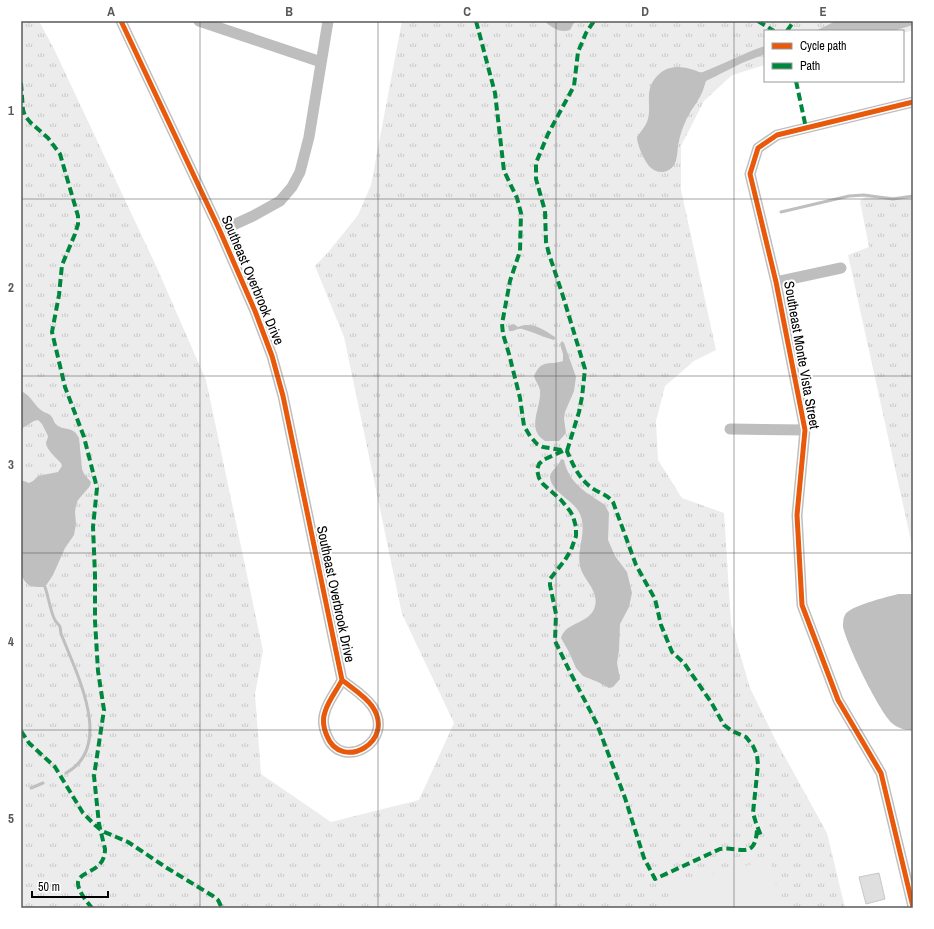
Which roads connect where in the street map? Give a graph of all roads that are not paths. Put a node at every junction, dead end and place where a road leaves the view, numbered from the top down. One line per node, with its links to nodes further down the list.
1 (199, 21): 4 (street)
2 (328, 21): 4 (street)
3 (123, 22): 6 (street, Southeast Overbrook Drive)
4 (321, 62): 6 (street)
5 (913, 102): 8 (street, Southeast Monte Vista Street)
6 (220, 231): 11 (street, Southeast Overbrook Drive)
7 (841, 268): 8 (street)
8 (776, 282): 10 (street, Southeast Monte Vista Street)
9 (730, 429): 10 (street)
10 (805, 430): 12 (street, Southeast Monte Vista Street)
11 (342, 680): 11 (street, Southeast Overbrook Drive)
12 (913, 907)

